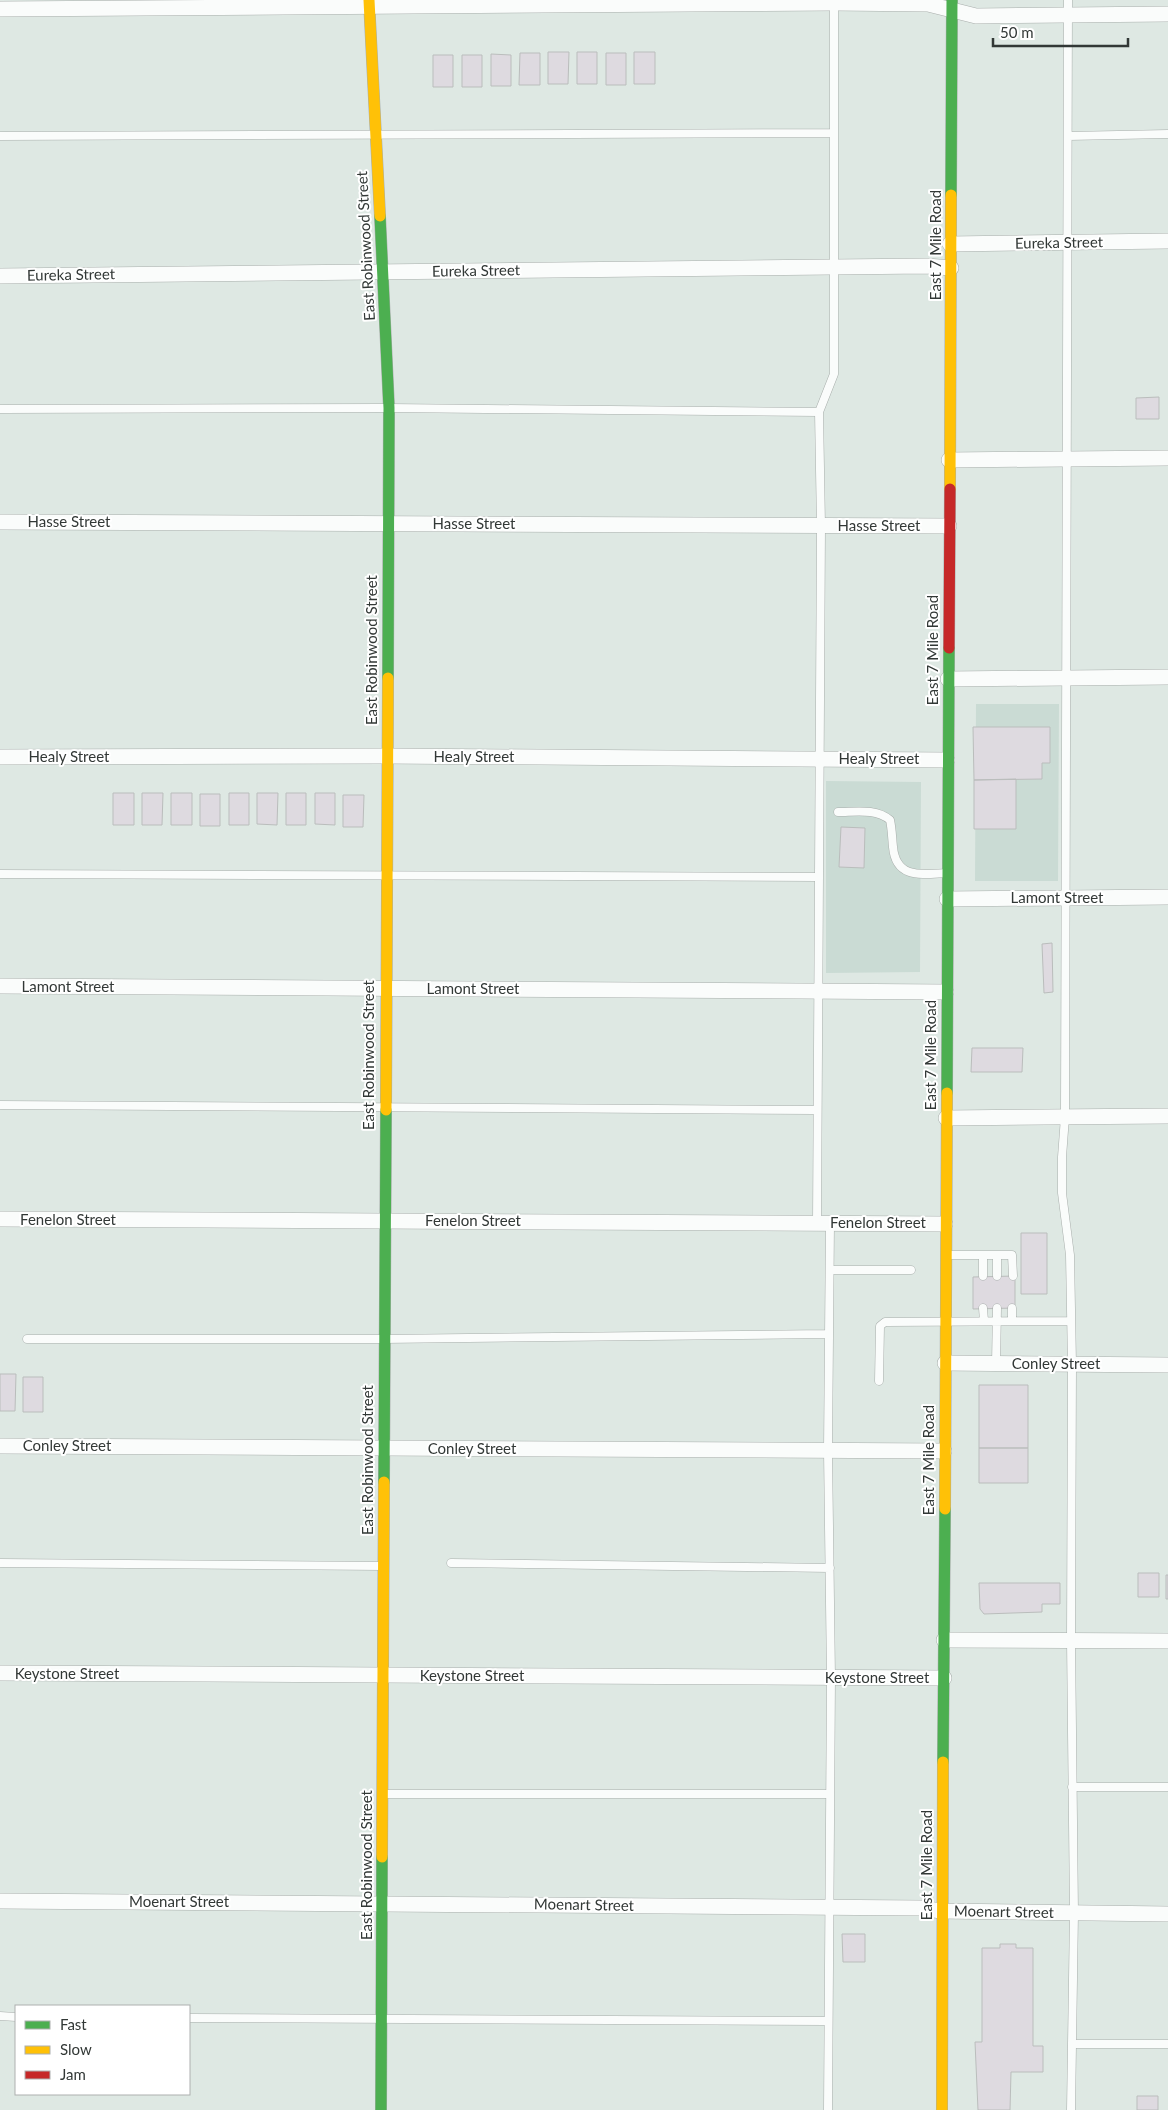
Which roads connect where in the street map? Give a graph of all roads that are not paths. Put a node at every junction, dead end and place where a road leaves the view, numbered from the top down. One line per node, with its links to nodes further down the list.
1 (834, 2): 2 (street); 3 (street); 7 (lane)
2 (369, 3): 5 (street); 8 (street, East Robinwood Street)
3 (952, 5): 4 (street); 14 (street, East 7 Mile Road)
4 (1068, 7): 6 (street); 11 (lane)
5 (0, 10)
6 (1168, 14)
7 (834, 133): 8 (lane); 15 (lane)
8 (376, 134): 10 (lane); 17 (street, East Robinwood Street)
9 (1168, 134): 11 (lane)
10 (0, 136)
11 (1068, 136): 13 (lane)
12 (1168, 242): 13 (street, Eureka Street)
13 (1068, 243): 14 (street, Eureka Street); 23 (lane)
14 (950, 244): 16 (street, East 7 Mile Road)
15 (835, 267): 16 (street, Eureka Street); 17 (street, Eureka Street); 21 (lane)
16 (951, 268): 24 (street, East 7 Mile Road)
17 (382, 272): 18 (street, Eureka Street); 19 (street, East Robinwood Street)
18 (0, 276)
19 (389, 408): 20 (lane); 21 (lane); 26 (street, East Robinwood Street)
20 (0, 409)
21 (819, 412): 27 (lane)
22 (1168, 458): 23 (street)
23 (1068, 459): 24 (street); 30 (lane)
24 (949, 460): 28 (street, East 7 Mile Road)
25 (0, 522): 26 (street, Hasse Street)
26 (388, 524): 27 (street, Hasse Street); 32 (street, East Robinwood Street)
27 (821, 526): 28 (street, Hasse Street); 34 (lane)
28 (949, 526): 31 (street, East 7 Mile Road)
29 (1168, 677): 30 (street)
30 (1066, 678): 31 (street); 42 (lane)
31 (948, 679): 35 (street, East 7 Mile Road)
32 (386, 756): 33 (street, Healy Street); 34 (street, Healy Street); 39 (street, East Robinwood Street)
33 (0, 757)
34 (820, 759): 35 (street, Healy Street); 40 (lane)
35 (948, 760): 38 (street, East 7 Mile Road)
36 (838, 812): 38 (lane)
37 (0, 874): 39 (lane)
38 (947, 874): 43 (street, East 7 Mile Road)
39 (386, 876): 40 (lane); 45 (street, East Robinwood Street)
40 (819, 878): 46 (lane)
41 (1168, 897): 42 (street, Lamont Street)
42 (1065, 898): 43 (street, Lamont Street); 52 (lane)
43 (947, 899): 47 (street, East 7 Mile Road)
44 (0, 986): 45 (street, Lamont Street)
45 (384, 989): 46 (street, Lamont Street); 49 (street, East Robinwood Street)
46 (818, 991): 47 (street, Lamont Street); 50 (lane)
47 (946, 992): 53 (street, East 7 Mile Road)
48 (0, 1105): 49 (lane)
49 (384, 1107): 50 (lane); 55 (street, East Robinwood Street)
50 (818, 1110): 56 (lane)
51 (1168, 1116): 52 (street)
52 (1065, 1117): 53 (street); 71 (lane)
53 (946, 1118): 57 (street, East 7 Mile Road)
54 (0, 1220): 55 (street, Fenelon Street)
55 (384, 1221): 56 (street, Fenelon Street); 76 (street, East Robinwood Street)
56 (823, 1223): 57 (street, Fenelon Street); 61 (lane)
57 (945, 1224): 58 (street, East 7 Mile Road)
58 (945, 1255): 59 (lane); 69 (street, East 7 Mile Road)
59 (983, 1255): 60 (lane); 63 (lane)
60 (997, 1255): 64 (lane); 65 (lane)
61 (830, 1270): 62 (lane); 74 (lane)
62 (911, 1270)
63 (983, 1276)
64 (997, 1276)
65 (1013, 1276)
66 (983, 1308): 72 (lane)
67 (997, 1308): 73 (lane)
68 (1012, 1308): 70 (lane)
69 (945, 1321): 72 (lane); 77 (street, East 7 Mile Road); 81 (lane)
70 (1012, 1321): 71 (lane); 73 (lane)
71 (1071, 1321): 79 (lane)
72 (984, 1322): 73 (lane)
73 (997, 1322): 78 (lane)
74 (829, 1334): 76 (lane); 84 (lane)
75 (27, 1339): 76 (lane)
76 (383, 1339): 83 (street, East Robinwood Street)
77 (945, 1364): 78 (street, Conley Street); 85 (street, East 7 Mile Road)
78 (996, 1364): 79 (street, Conley Street)
79 (1072, 1364): 80 (street, Conley Street); 91 (lane)
80 (1168, 1364)
81 (880, 1381)
82 (0, 1446): 83 (street, Conley Street)
83 (383, 1448): 84 (street, Conley Street); 88 (street, East Robinwood Street)
84 (828, 1451): 85 (street, Conley Street); 89 (lane)
85 (944, 1451): 90 (street, East 7 Mile Road)
86 (0, 1563): 88 (lane)
87 (451, 1563): 89 (lane)
88 (383, 1566): 94 (street, East Robinwood Street)
89 (830, 1568): 95 (lane)
90 (944, 1640): 91 (street); 96 (street, East 7 Mile Road)
91 (1070, 1640): 92 (street); 97 (lane)
92 (1168, 1641)
93 (0, 1674): 94 (street, Keystone Street)
94 (383, 1676): 95 (street, Keystone Street); 99 (street, East Robinwood Street)
95 (831, 1678): 96 (street, Keystone Street); 100 (lane)
96 (944, 1678): 104 (street, East 7 Mile Road)
97 (1072, 1787): 98 (lane); 105 (lane)
98 (1168, 1787)
99 (382, 1794): 100 (lane); 102 (street, East Robinwood Street)
100 (830, 1794): 103 (lane)
101 (0, 1901): 102 (street, Moenart Street)
102 (382, 1903): 103 (street, Moenart Street); 110 (street, East Robinwood Street)
103 (829, 1908): 104 (street, Moenart Street); 111 (lane)
104 (941, 1911): 105 (street, Moenart Street); 116 (street, East 7 Mile Road)
105 (1074, 1913): 106 (street, Moenart Street); 112 (lane)
106 (1168, 1914)
107 (0, 2016): 108 (lane)
108 (15, 2017)
109 (190, 2018): 110 (lane)
110 (381, 2020): 111 (lane); 114 (street, East Robinwood Street)
111 (828, 2021): 115 (lane)
112 (1072, 2044): 113 (lane); 117 (lane)
113 (1168, 2044)
114 (381, 2110)
115 (828, 2110)
116 (942, 2110)
117 (1071, 2110)

